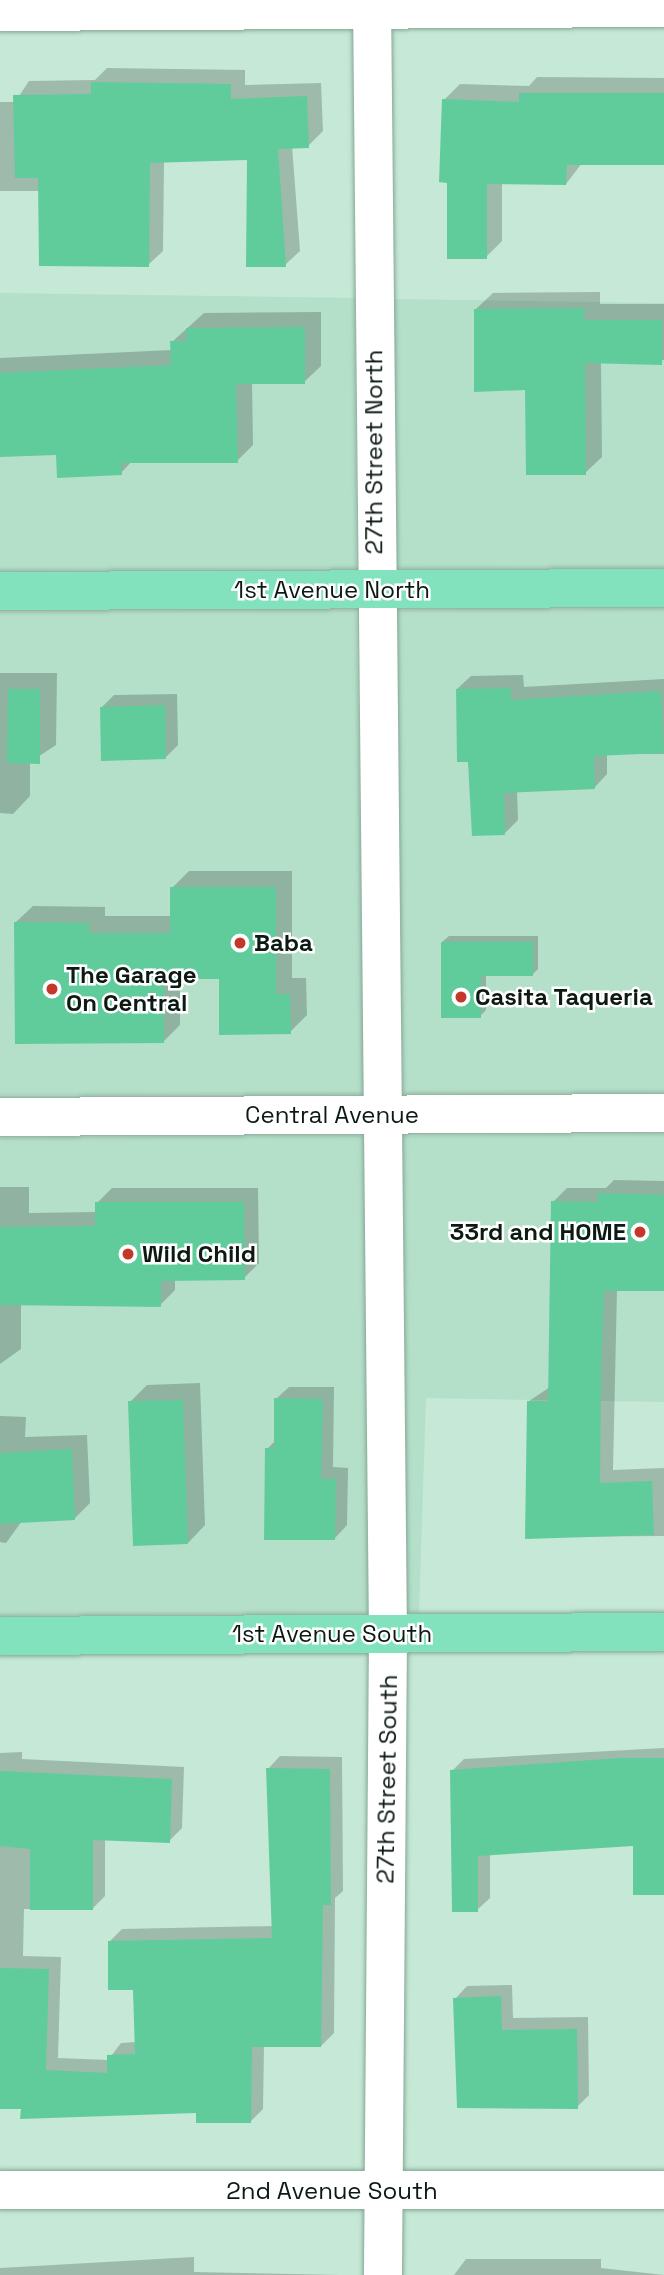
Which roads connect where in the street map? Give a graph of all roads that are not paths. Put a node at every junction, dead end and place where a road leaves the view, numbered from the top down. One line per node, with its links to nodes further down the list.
1 (372, 5): 2 (street); 3 (street); 5 (street, 27th Street North)
2 (664, 8)
3 (0, 12)
4 (664, 588): 5 (main road, 1st Avenue North)
5 (375, 589): 6 (main road, 1st Avenue North); 8 (street, 27th Street North)
6 (0, 591)
7 (664, 1113): 8 (street, Central Avenue)
8 (385, 1115): 9 (street, Central Avenue); 11 (street, 27th Street South)
9 (0, 1117)
10 (664, 1632): 11 (main road, 1st Avenue South)
11 (388, 1634): 12 (main road, 1st Avenue South); 15 (street, 27th Street South)
12 (0, 1636)
13 (0, 2190): 15 (street, 2nd Avenue South)
14 (664, 2190): 15 (street, 2nd Avenue South)
15 (382, 2192): 16 (street, 27th Street South)
16 (383, 2275)

